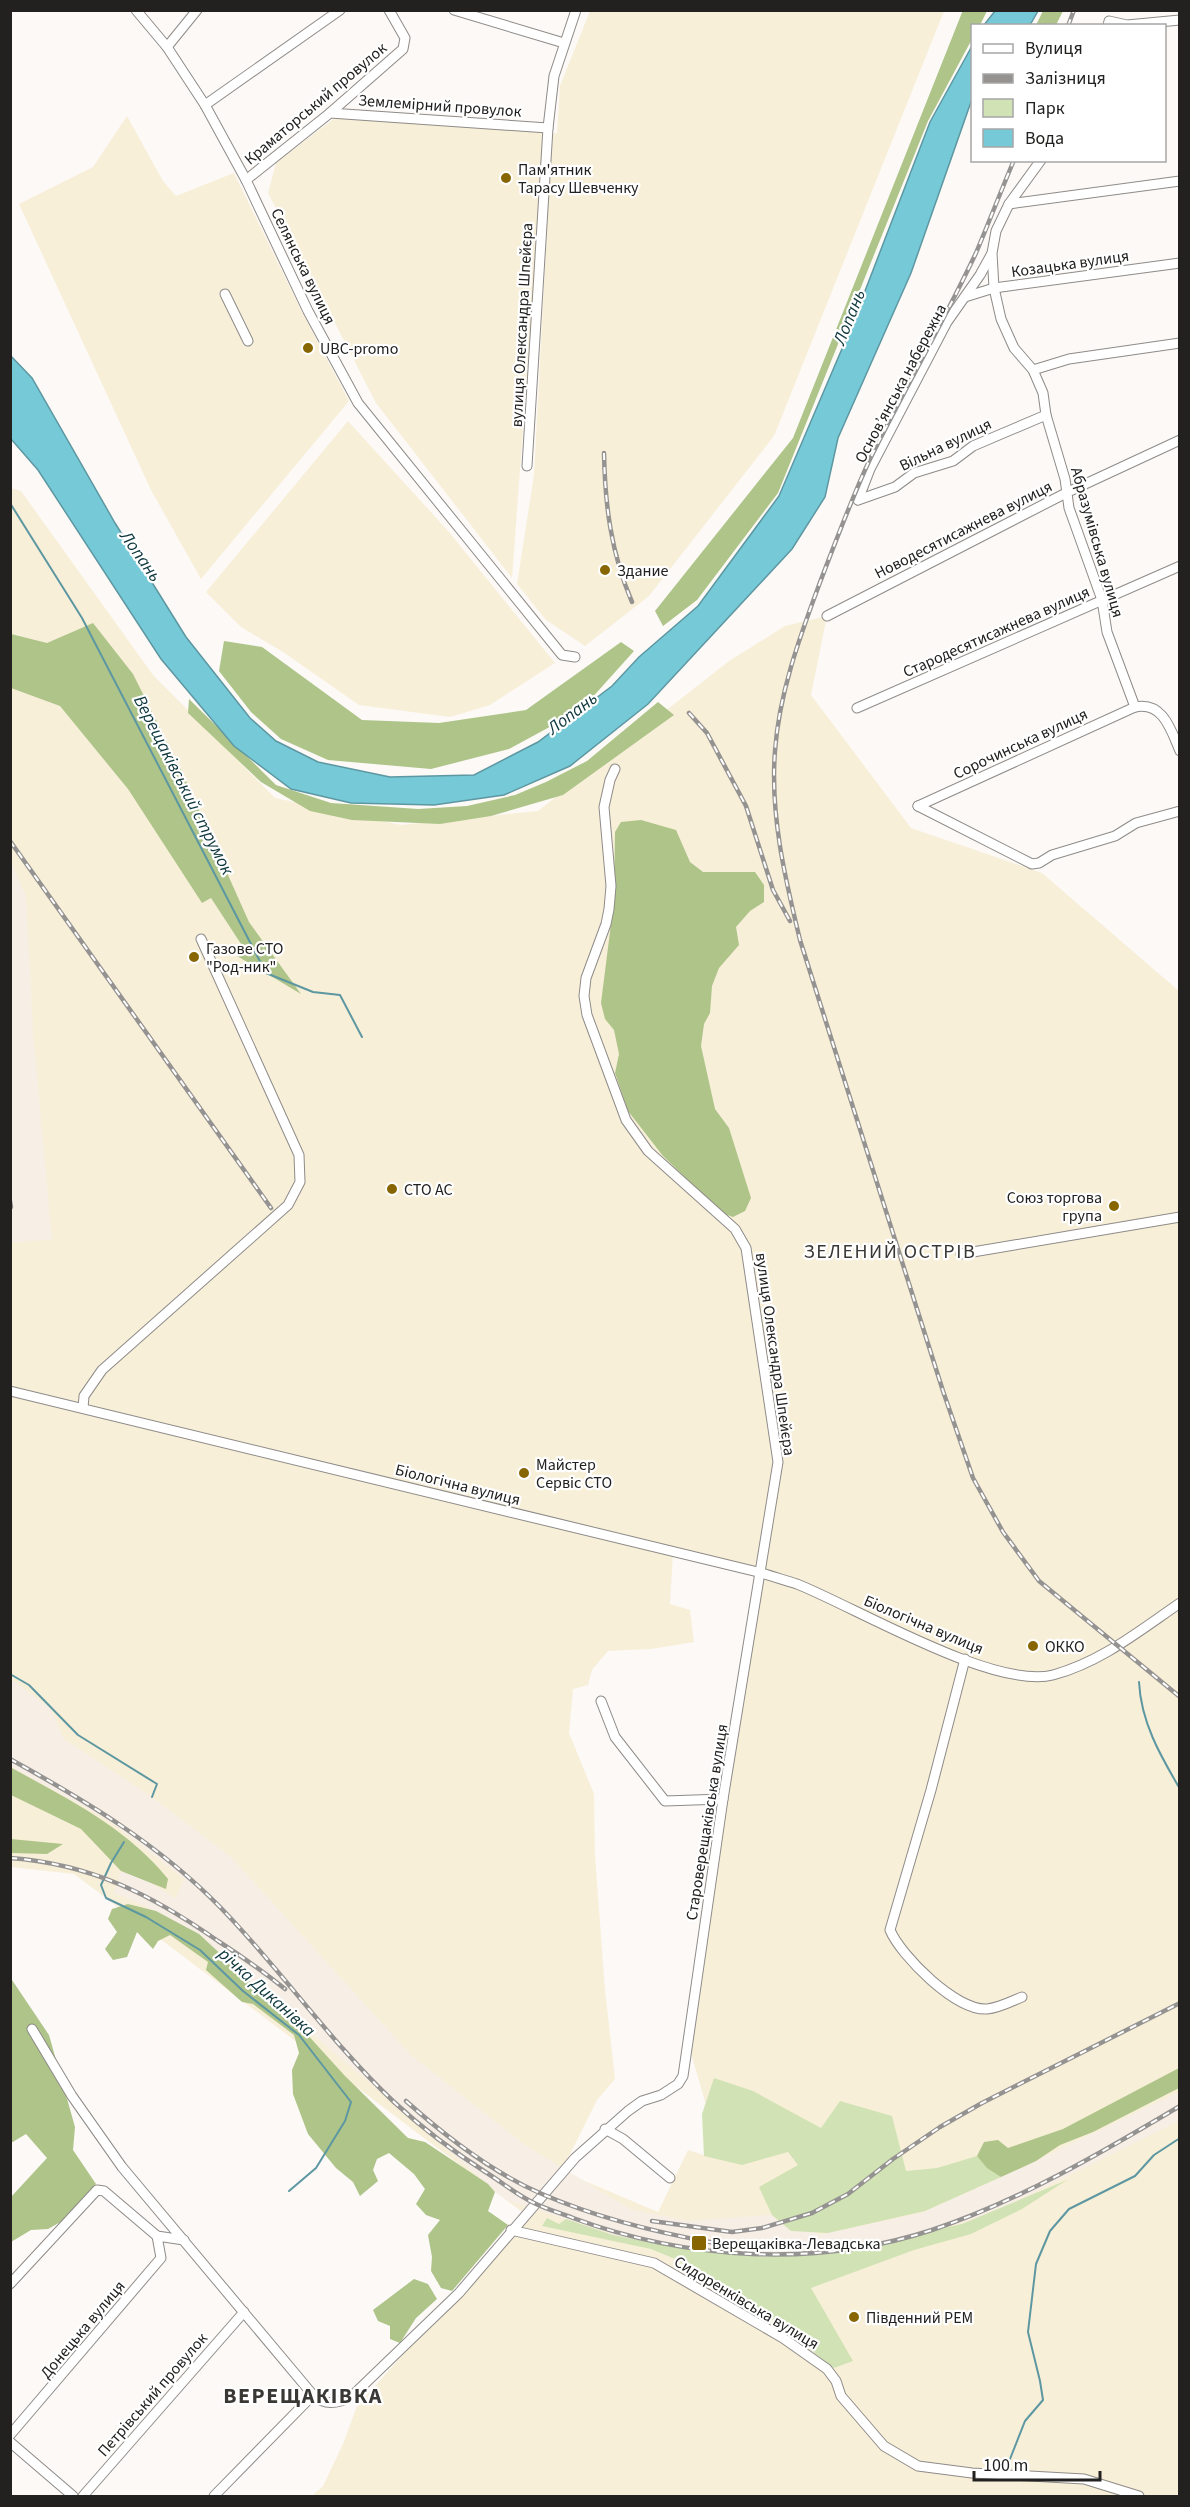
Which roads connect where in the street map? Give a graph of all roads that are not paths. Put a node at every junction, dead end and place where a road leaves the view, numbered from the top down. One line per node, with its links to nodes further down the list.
1 (136, 10): 10 (street, Селянська вулиця)
2 (197, 10): 10 (street)
3 (340, 10): 11 (street)
4 (389, 10): 12 (street, Краматорський провулок)
5 (454, 10): 9 (street)
6 (576, 10): 9 (street, вулиця Олександра Шпейєра)
7 (1179, 20): 8 (street)
8 (1137, 24)
9 (564, 43): 13 (street, вулиця Олександра Шпейєра)
10 (167, 47): 11 (street, Селянська вулиця)
11 (205, 105): 15 (street, Селянська вулиця)
12 (330, 113): 13 (street, Землемірний провулок); 15 (street, Краматорський провулок)
13 (548, 128): 28 (street, вулиця Олександра Шпейєра)
14 (1040, 162): 17 (street)
15 (246, 180): 34 (street, Селянська вулиця)
16 (1179, 180): 17 (street)
17 (1009, 204): 18 (street)
18 (992, 253): 20 (street, Абразумівська вулиця); 22 (street, Основ’янська набережна)
19 (1179, 263): 20 (street, Козацька вулиця)
20 (994, 288): 22 (street, Козацька вулиця); 25 (street, Абразумівська вулиця)
21 (225, 294): 23 (street)
22 (965, 297): 30 (street, Основ’янська набережна)
23 (248, 341)
24 (1179, 343): 25 (street)
25 (1033, 370): 26 (street, Абразумівська вулиця)
26 (1046, 415): 29 (street, Абразумівська вулиця); 30 (street, Вільна вулиця)
27 (1179, 440): 29 (street, Новодесятисажнева вулиця)
28 (527, 466)
29 (1068, 492): 32 (street, Абразумівська вулиця); 33 (street, Новодесятисажнева вулиця)
30 (858, 500)
31 (1179, 567): 32 (street, Стародесятисажнева вулиця)
32 (1102, 600): 35 (street, Абразумівська вулиця); 36 (street, Стародесятисажнева вулиця)
33 (826, 616)
34 (575, 657)
35 (1135, 707): 37 (street); 39 (street, Сорочинська вулиця)
36 (857, 708)
37 (1179, 751)
38 (615, 769): 45 (street, вулиця Олександра Шпейєра)
39 (1179, 811)
40 (201, 939): 44 (street)
41 (1179, 1217): 42 (street)
42 (961, 1254)
43 (10, 1391): 44 (street, Біологічна вулиця)
44 (83, 1408): 45 (street, Біологічна вулиця)
45 (762, 1573): 47 (street, Біологічна вулиця); 49 (street, Староверещаківська вулиця)
46 (1179, 1603): 47 (street, Біологічна вулиця)
47 (965, 1659): 50 (street)
48 (601, 1701): 49 (street)
49 (723, 1799): 52 (street, Староверещаківська вулиця)
50 (1023, 1997)
51 (32, 2029): 56 (street)
52 (605, 2129): 53 (street); 54 (street)
53 (670, 2178)
54 (511, 2230): 59 (street); 65 (street, Сидоренківська вулиця)
55 (156, 2236): 56 (street); 57 (street); 60 (street, Донецька вулиця)
56 (184, 2240): 58 (street)
57 (10, 2284)
58 (244, 2312): 59 (street); 63 (street, Петрівський провулок)
59 (313, 2395): 64 (street)
60 (10, 2435)
61 (10, 2442): 62 (street)
62 (73, 2496)
63 (83, 2496)
64 (214, 2496)
65 (1139, 2496)

